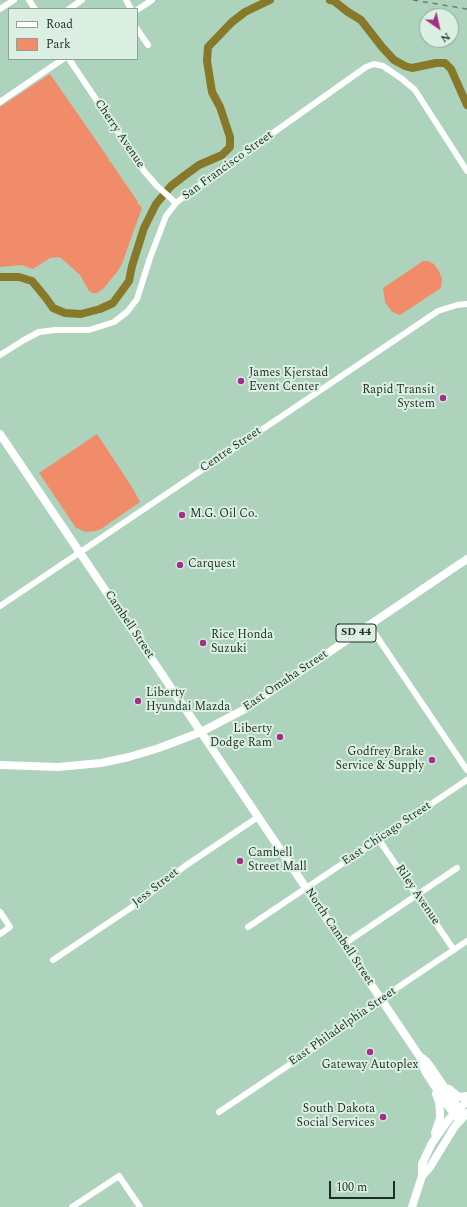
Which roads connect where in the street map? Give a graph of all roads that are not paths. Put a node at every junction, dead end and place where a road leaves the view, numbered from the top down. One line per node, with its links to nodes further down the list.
1 (14, 0): 5 (street)
2 (82, 0): 4 (street)
3 (152, 0): 6 (street)
4 (70, 8)
5 (0, 9)
6 (138, 9)
7 (138, 31): 8 (street)
8 (148, 46)
9 (62, 60): 11 (street)
10 (70, 60): 13 (street, Cherry Avenue)
11 (0, 102)
12 (467, 171): 13 (street, San Francisco Street)
13 (176, 203): 15 (street, San Francisco Street)
14 (467, 304): 17 (street, Centre Street)
15 (0, 355)
16 (0, 434): 17 (main road, Cambell Street)
17 (80, 552): 19 (street, Centre Street); 21 (main road, Cambell Street)
18 (467, 559): 20 (main road, East Omaha Street / SD 44)
19 (0, 606)
20 (369, 625): 21 (main road, East Omaha Street / SD 44); 23 (street)
21 (201, 732): 22 (main road, SD 44); 25 (main road, Cambell Street)
22 (0, 765)
23 (467, 770)
24 (467, 780): 26 (street, East Chicago Street)
25 (258, 817): 28 (main road, North Cambell Street); 36 (street, Jess Street)
26 (380, 840): 28 (street, East Chicago Street); 29 (street, Riley Avenue)
27 (457, 868): 29 (street)
28 (306, 888): 31 (street, East Chicago Street); 34 (main road, North Cambell Street)
29 (417, 894): 34 (street); 35 (street, Riley Avenue)
30 (0, 912): 32 (street)
31 (248, 927)
32 (0, 934)
33 (467, 941): 35 (street, East Philadelphia Street)
34 (344, 944): 37 (main road, North Cambell Street)
35 (454, 950): 37 (street, East Philadelphia Street)
36 (53, 960)
37 (382, 1000): 38 (main road, North Cambell Street); 43 (street, East Philadelphia Street)
38 (420, 1057): 39 (main road, North Cambell Street); 40 (main road, North Cambell Street)
39 (425, 1071): 44 (main road, North Cambell Street); 46 (main road)
40 (437, 1076): 41 (main road); 44 (main road, North Cambell Street)
41 (467, 1096)
42 (467, 1101): 44 (main road)
43 (219, 1112)
44 (456, 1112): 45 (main road, North Cambell Street); 46 (main road)
45 (463, 1117): 47 (main road)
46 (428, 1152): 47 (main road)
47 (422, 1176): 50 (main road)
48 (72, 1207): 49 (street)
49 (140, 1207)
50 (412, 1207)

